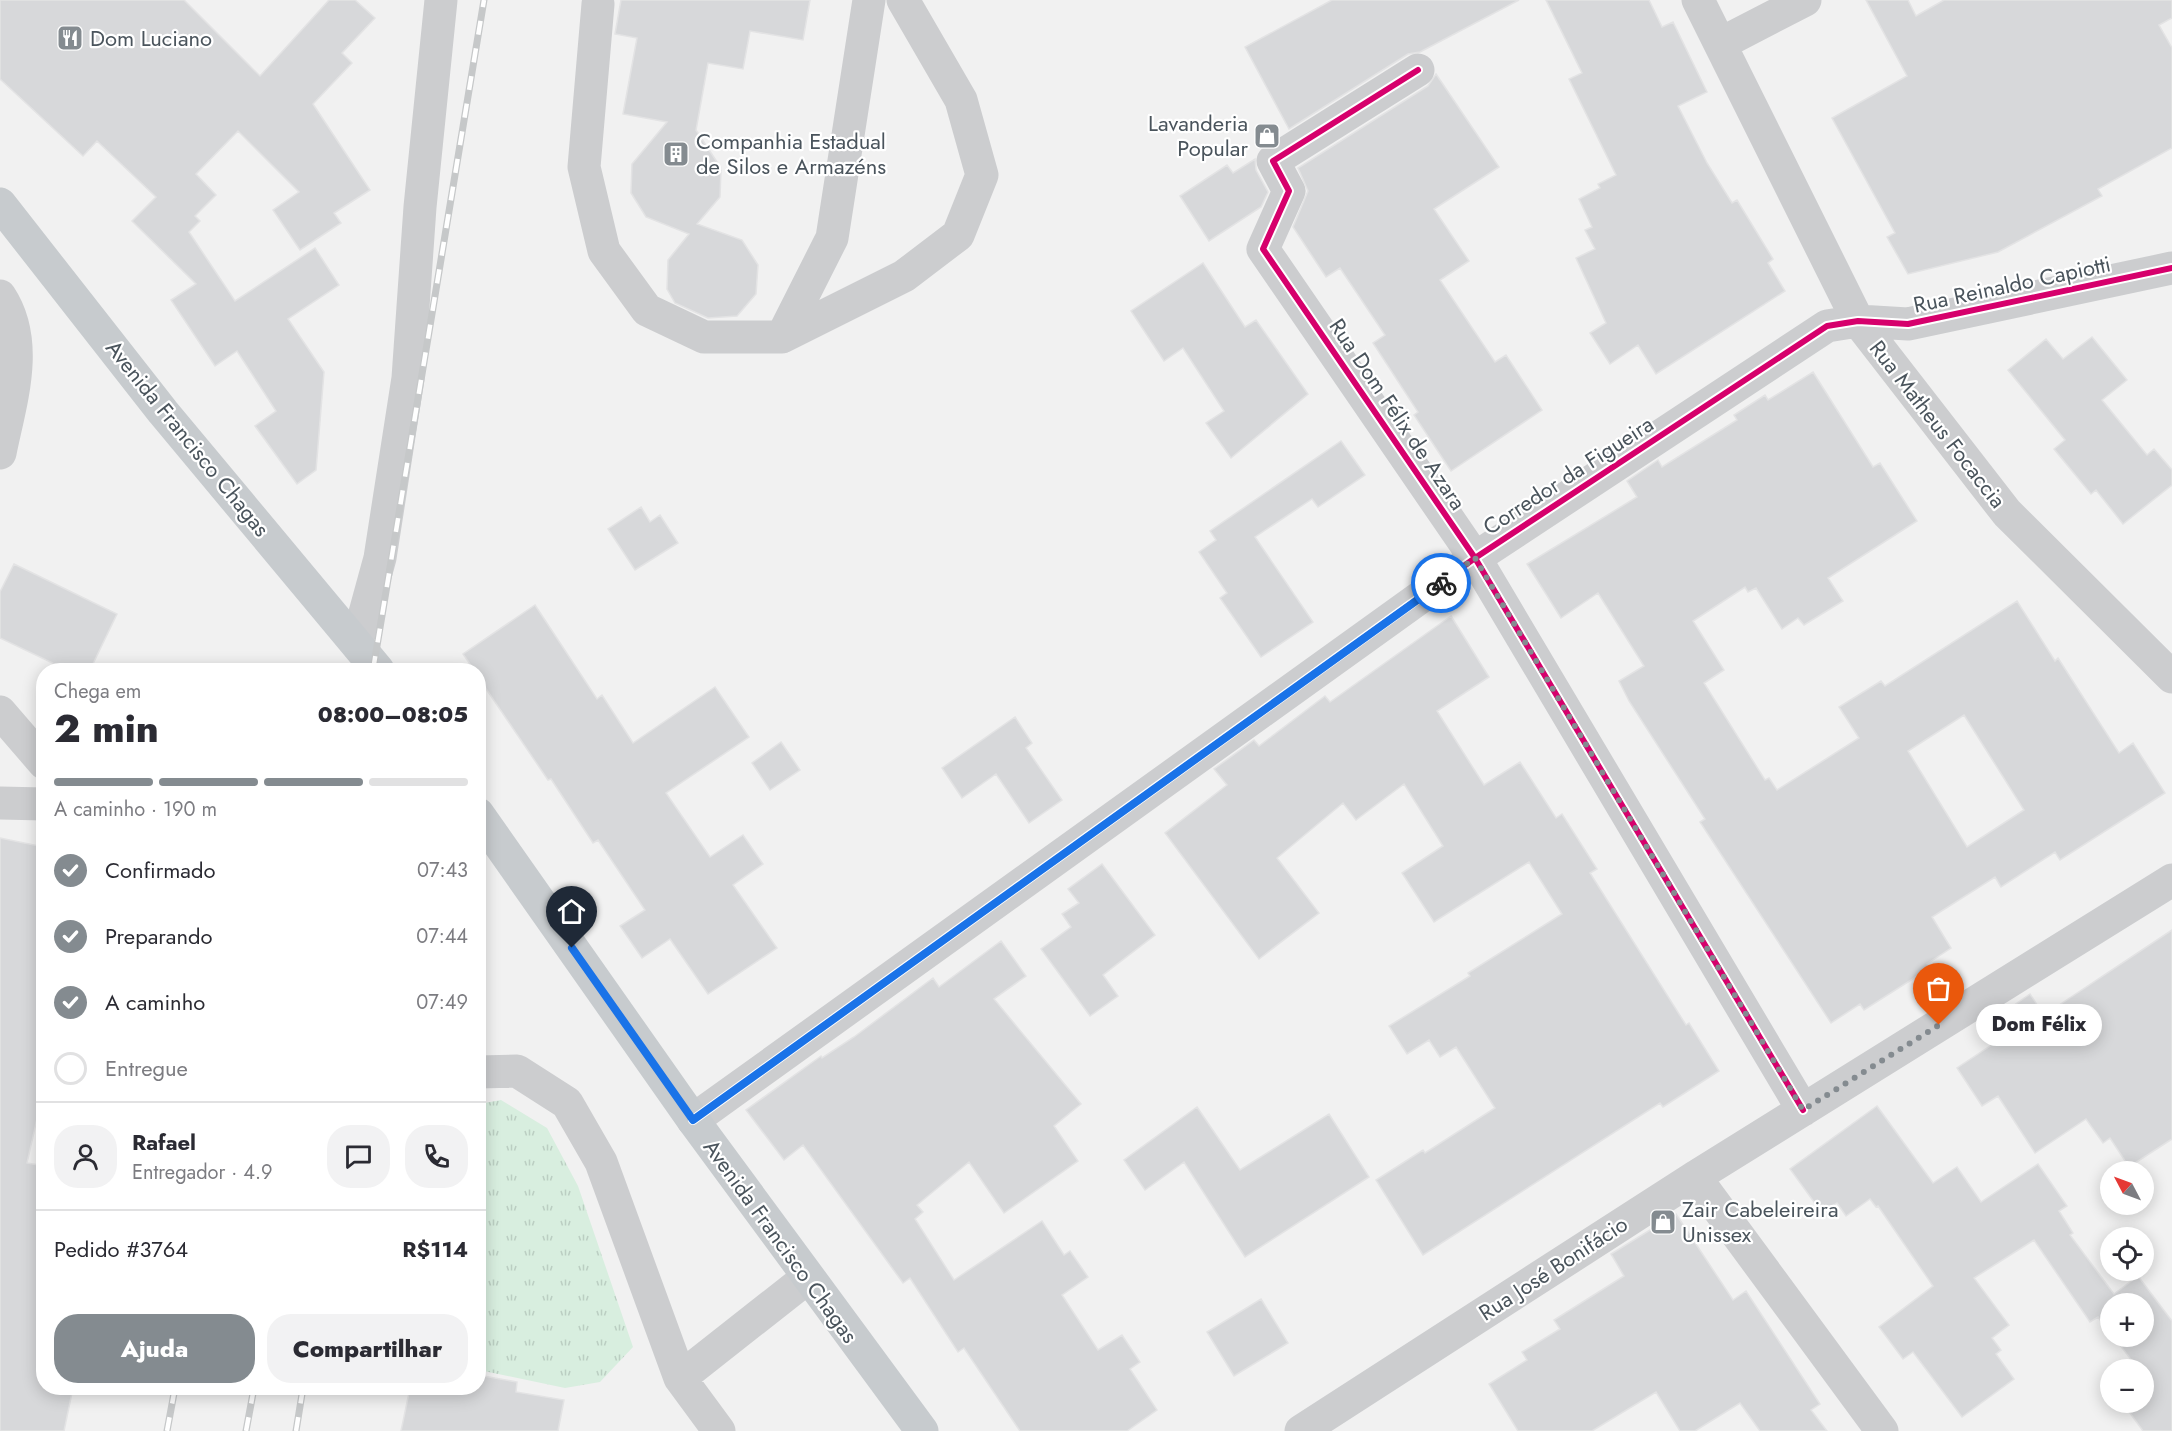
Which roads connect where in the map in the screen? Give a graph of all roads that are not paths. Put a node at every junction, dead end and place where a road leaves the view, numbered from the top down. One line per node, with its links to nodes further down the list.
1 (441, 0): 16 (street)
2 (869, 0): 13 (street)
3 (903, 0): 13 (street)
4 (1698, 0): 7 (street, Rua Matheus Focaccia)
5 (1805, 0): 7 (street)
6 (598, 4): 13 (street)
7 (1720, 44): 12 (street, Rua Matheus Focaccia)
8 (1418, 69): 15 (street, Rua Dom Félix de Azara)
9 (7, 223): 16 (main road, Avenida Francisco Chagas)
10 (2172, 268): 12 (street, Rua Reinaldo Capiotti)
11 (0, 296): 14 (street)
12 (1858, 321): 15 (street, Corredor da Figueira); 18 (street, Rua Matheus Focaccia)
13 (782, 337)
14 (0, 453)
15 (1475, 558): 26 (street, Rua Dom Félix de Azara); 27 (street, Corredor da Figueira)
16 (357, 642): 17 (main road, Avenida Francisco Chagas)
17 (373, 663)
18 (2172, 677)
19 (0, 712): 20 (street)
20 (36, 754)
21 (0, 803): 22 (street)
22 (36, 804)
23 (486, 825): 27 (main road, Avenida Francisco Chagas)
24 (2172, 880): 26 (street, Rua José Bonifácio)
25 (486, 1072): 30 (street)
26 (1803, 1110): 28 (street, Rua José Bonifácio)
27 (693, 1120): 29 (main road, Avenida Francisco Chagas)
28 (1695, 1177): 33 (street, Rua José Bonifácio); 34 (street)
29 (807, 1278): 30 (street); 32 (main road, Avenida Francisco Chagas)
30 (680, 1378): 31 (street)
31 (719, 1431)
32 (922, 1431)
33 (1301, 1431)
34 (1882, 1431)

